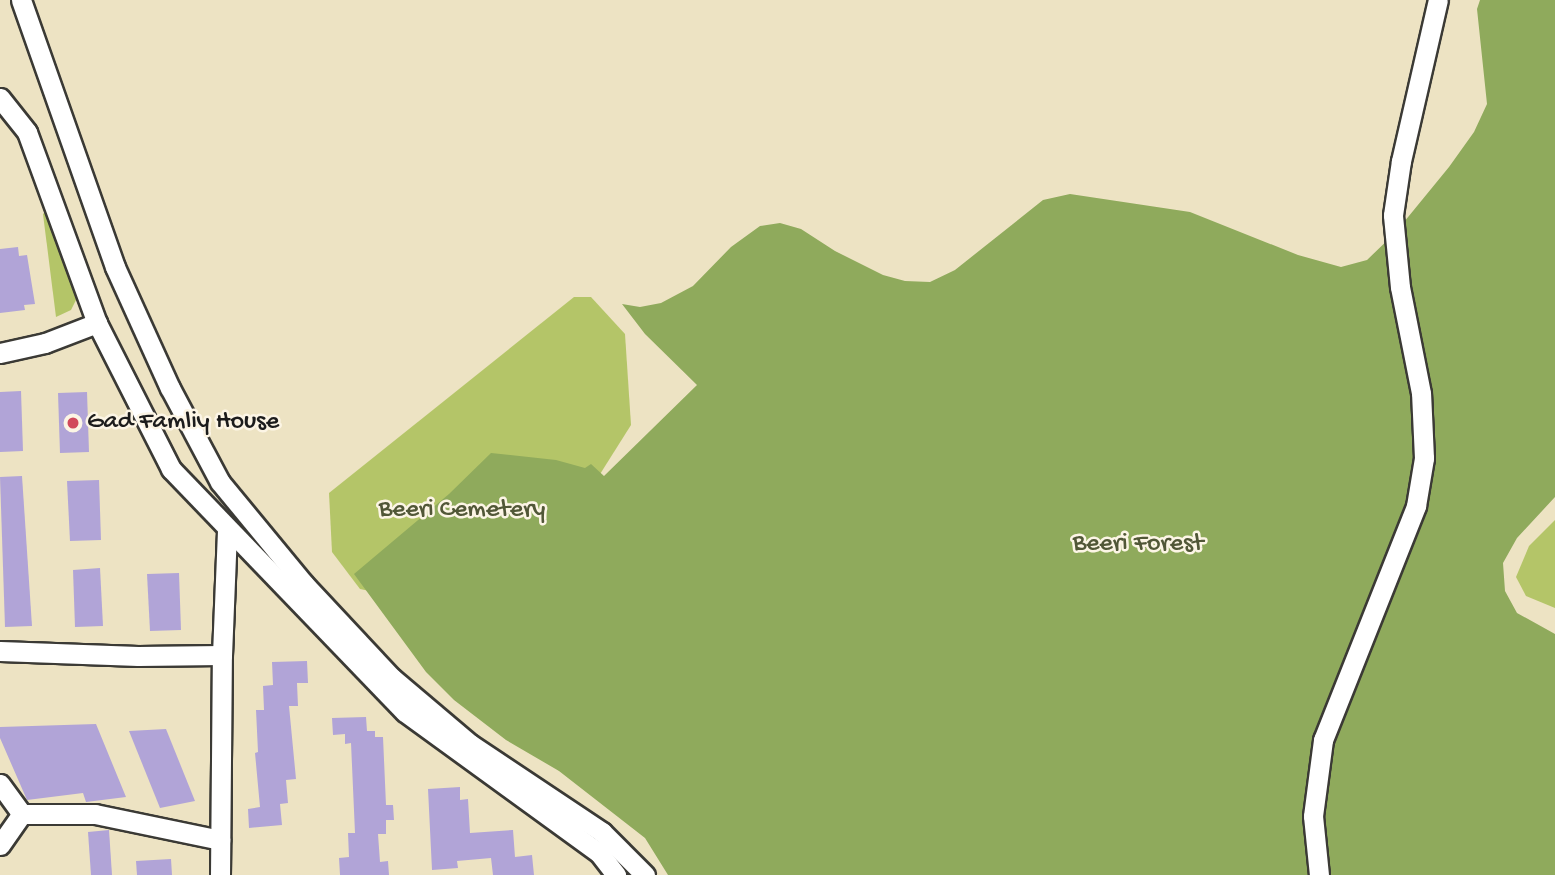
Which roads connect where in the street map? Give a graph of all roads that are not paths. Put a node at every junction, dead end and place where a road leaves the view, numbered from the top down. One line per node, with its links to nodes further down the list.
1 (20, 0): 15 (street)
2 (1438, 0): 16 (street)
3 (0, 98): 4 (street)
4 (97, 323): 5 (street); 6 (street)
5 (0, 353)
6 (227, 530): 8 (street); 14 (street)
7 (0, 651): 8 (street)
8 (222, 655): 11 (street)
9 (0, 784): 10 (street)
10 (22, 814): 11 (street); 12 (street)
11 (220, 840): 13 (street)
12 (0, 845)
13 (220, 875)
14 (616, 875)
15 (645, 875)
16 (1319, 875)

